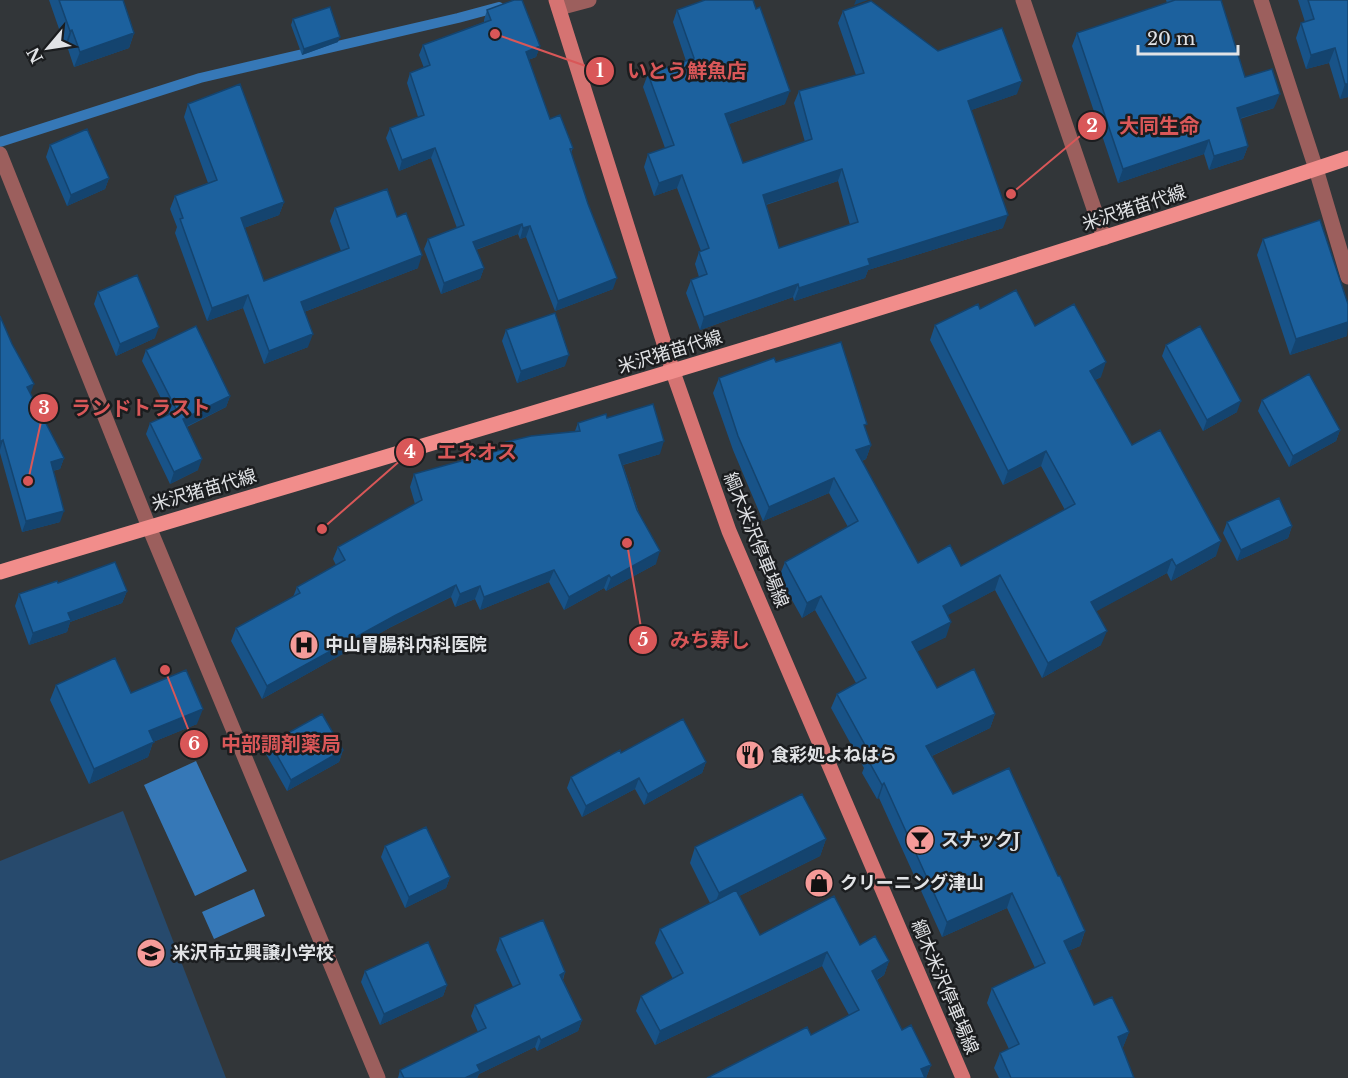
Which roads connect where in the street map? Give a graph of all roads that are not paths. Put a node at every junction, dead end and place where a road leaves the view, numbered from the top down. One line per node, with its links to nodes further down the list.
1 (589, 0): 4 (street)
2 (1023, 0): 8 (street)
3 (1261, 0): 7 (street)
4 (558, 4): 10 (main road, 綱木米沢停車場線)
5 (0, 154): 11 (street)
6 (1348, 158): 7 (main road, 米沢猪苗代線)
7 (1316, 169): 8 (main road, 米沢猪苗代線); 9 (street)
8 (1104, 238): 10 (main road, 米沢猪苗代線)
9 (1348, 276)
10 (674, 372): 11 (main road, 米沢猪苗代線); 14 (main road, 綱木米沢停車場線)
11 (149, 527): 12 (main road, 米沢猪苗代線); 13 (street)
12 (0, 572)
13 (378, 1078)
14 (963, 1078)

